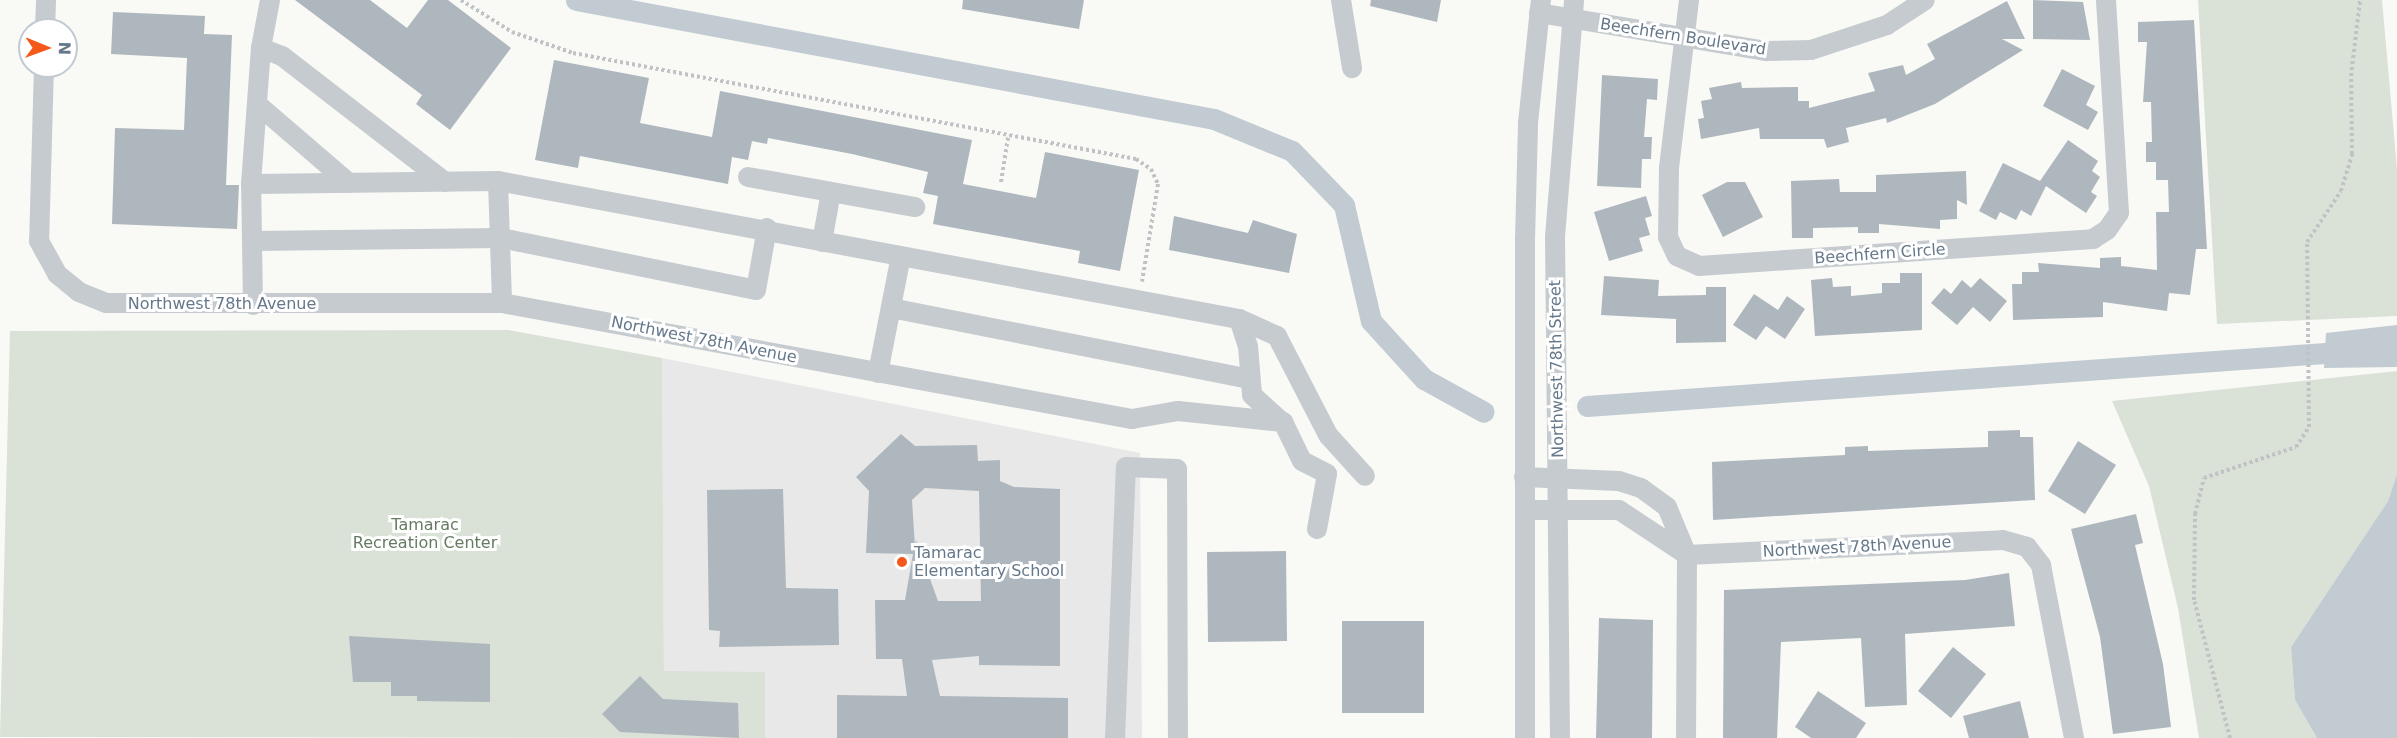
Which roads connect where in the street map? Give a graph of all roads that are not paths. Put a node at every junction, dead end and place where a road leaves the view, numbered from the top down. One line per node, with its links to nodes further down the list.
1 (46, 0): 9 (street)
2 (270, 0): 11 (street)
3 (1341, 0): 12 (street)
4 (1689, 0): 10 (street, Beechfern Circle)
5 (1924, 0): 10 (street, Beechfern Boulevard)
6 (2106, 0): 10 (street, Beechfern Circle)
7 (1540, 7): 8 (street, Beechfern Boulevard); 35 (street, Northwest 78th Street)
8 (1572, 9): 10 (street, Beechfern Boulevard); 36 (street, Northwest 78th Street)
9 (45, 18)
10 (1681, 39)
11 (261, 48): 14 (street); 17 (street)
12 (1352, 68)
13 (44, 78): 28 (street, Northwest 78th Avenue)
14 (256, 104): 18 (street); 19 (street)
15 (748, 177): 20 (street)
16 (498, 181): 17 (street); 22 (street); 23 (street)
17 (445, 182): 18 (street)
18 (349, 183): 19 (street)
19 (251, 184): 24 (street)
20 (831, 192): 21 (street); 25 (street)
21 (915, 207)
22 (767, 228): 23 (street); 25 (street)
23 (501, 238): 24 (street); 27 (street)
24 (252, 241): 28 (street)
25 (822, 242): 26 (street)
26 (901, 256): 29 (street); 30 (street)
27 (502, 303): 28 (street, Northwest 78th Avenue); 31 (street, Northwest 78th Avenue)
28 (253, 305)
29 (891, 308): 31 (street); 32 (street)
30 (1239, 319): 32 (street); 34 (street)
31 (878, 373): 33 (street, Northwest 78th Avenue)
32 (1249, 379): 33 (street)
33 (1283, 422): 39 (street)
34 (1365, 476)
35 (1524, 477): 36 (street); 37 (street, Northwest 78th Street)
36 (1557, 477): 38 (street, Northwest 78th Street); 40 (street)
37 (1525, 510): 38 (street); 43 (street, Northwest 78th Street)
38 (1557, 510): 40 (street); 44 (street, Northwest 78th Street)
39 (1317, 530)
40 (1687, 555): 45 (street); 46 (street, Northwest 78th Avenue)
41 (1114, 734): 42 (street)
42 (1178, 738)
43 (1525, 738)
44 (1560, 738)
45 (1686, 738)
46 (2074, 738)

